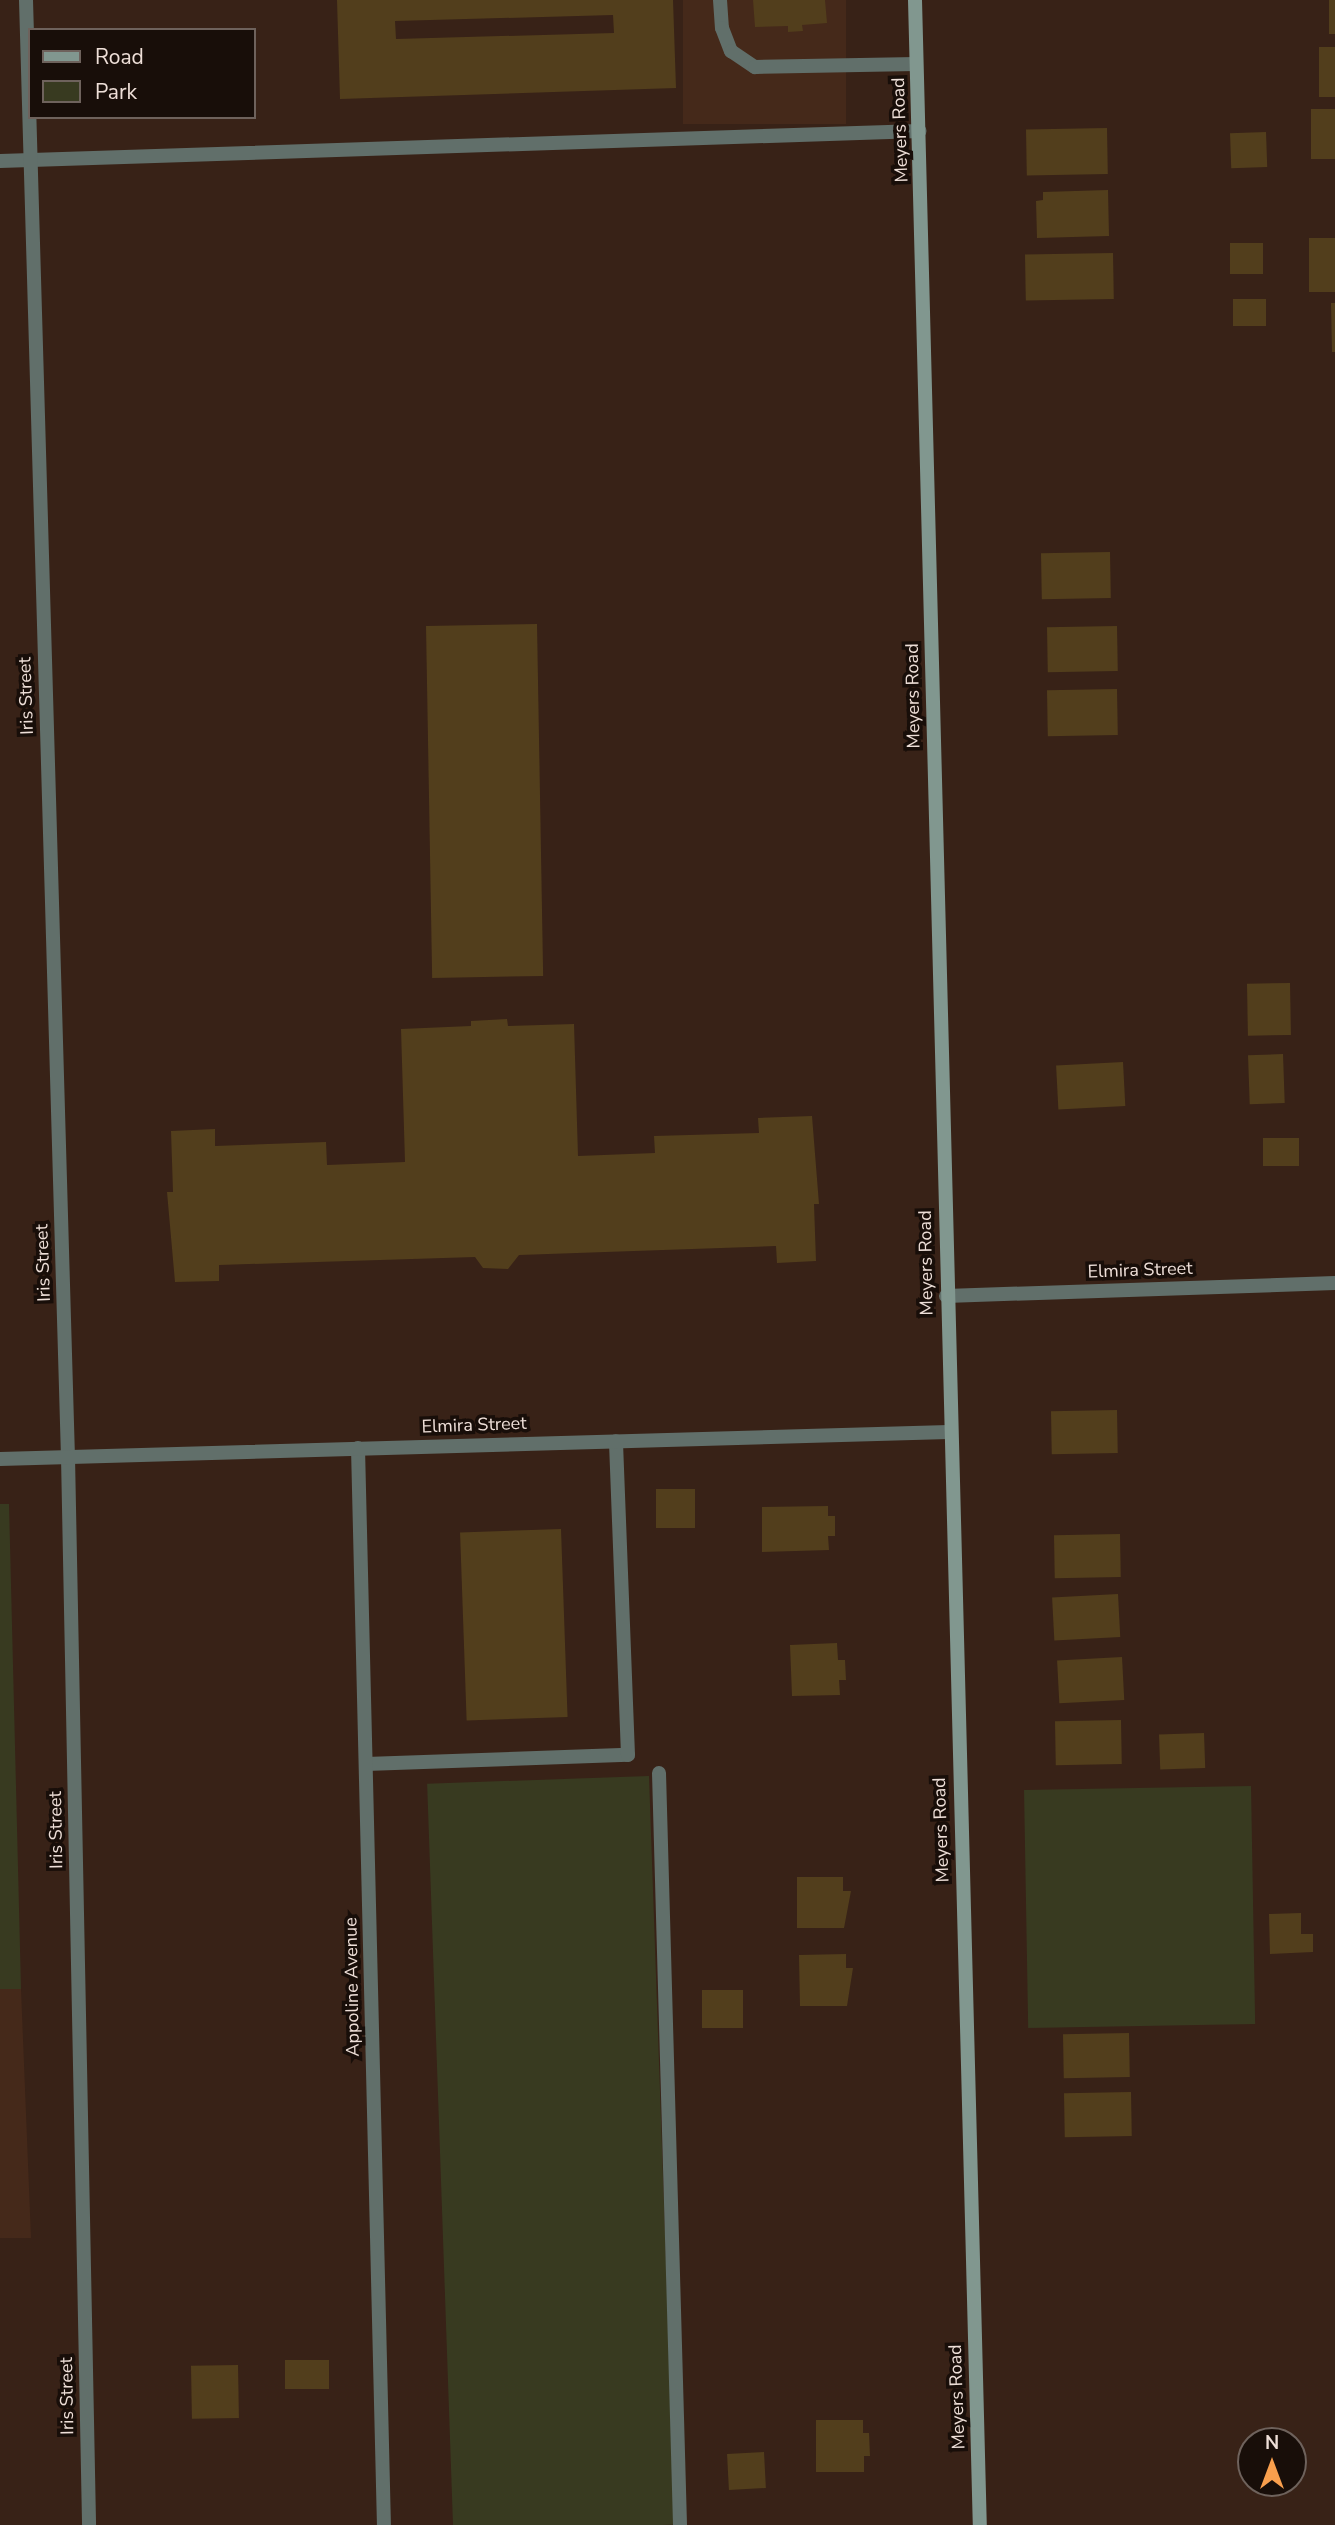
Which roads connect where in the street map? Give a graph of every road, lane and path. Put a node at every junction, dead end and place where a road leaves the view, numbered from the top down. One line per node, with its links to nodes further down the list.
1 (26, 0): 5 (street, Iris Street)
2 (720, 0): 4 (street)
3 (915, 0): 4 (street, Meyers Road)
4 (916, 64): 7 (street, Meyers Road)
5 (28, 107)
6 (28, 119): 8 (street, Iris Street)
7 (920, 131): 8 (street); 11 (street, Meyers Road)
8 (29, 160): 9 (street); 15 (street, Iris Street)
9 (0, 161)
10 (1335, 1283): 11 (street, Elmira Street)
11 (946, 1296): 12 (street, Meyers Road)
12 (949, 1432): 13 (street, Elmira Street); 22 (street, Meyers Road)
13 (616, 1441): 14 (street, Elmira Street); 17 (street)
14 (358, 1448): 15 (street, Elmira Street); 17 (street, Appoline Avenue)
15 (68, 1457): 16 (street, Elmira Street); 19 (street, Iris Street)
16 (0, 1459)
17 (366, 1764): 20 (street, Appoline Avenue)
18 (659, 1773): 21 (street)
19 (89, 2525)
20 (384, 2525)
21 (680, 2525)
22 (980, 2525)

